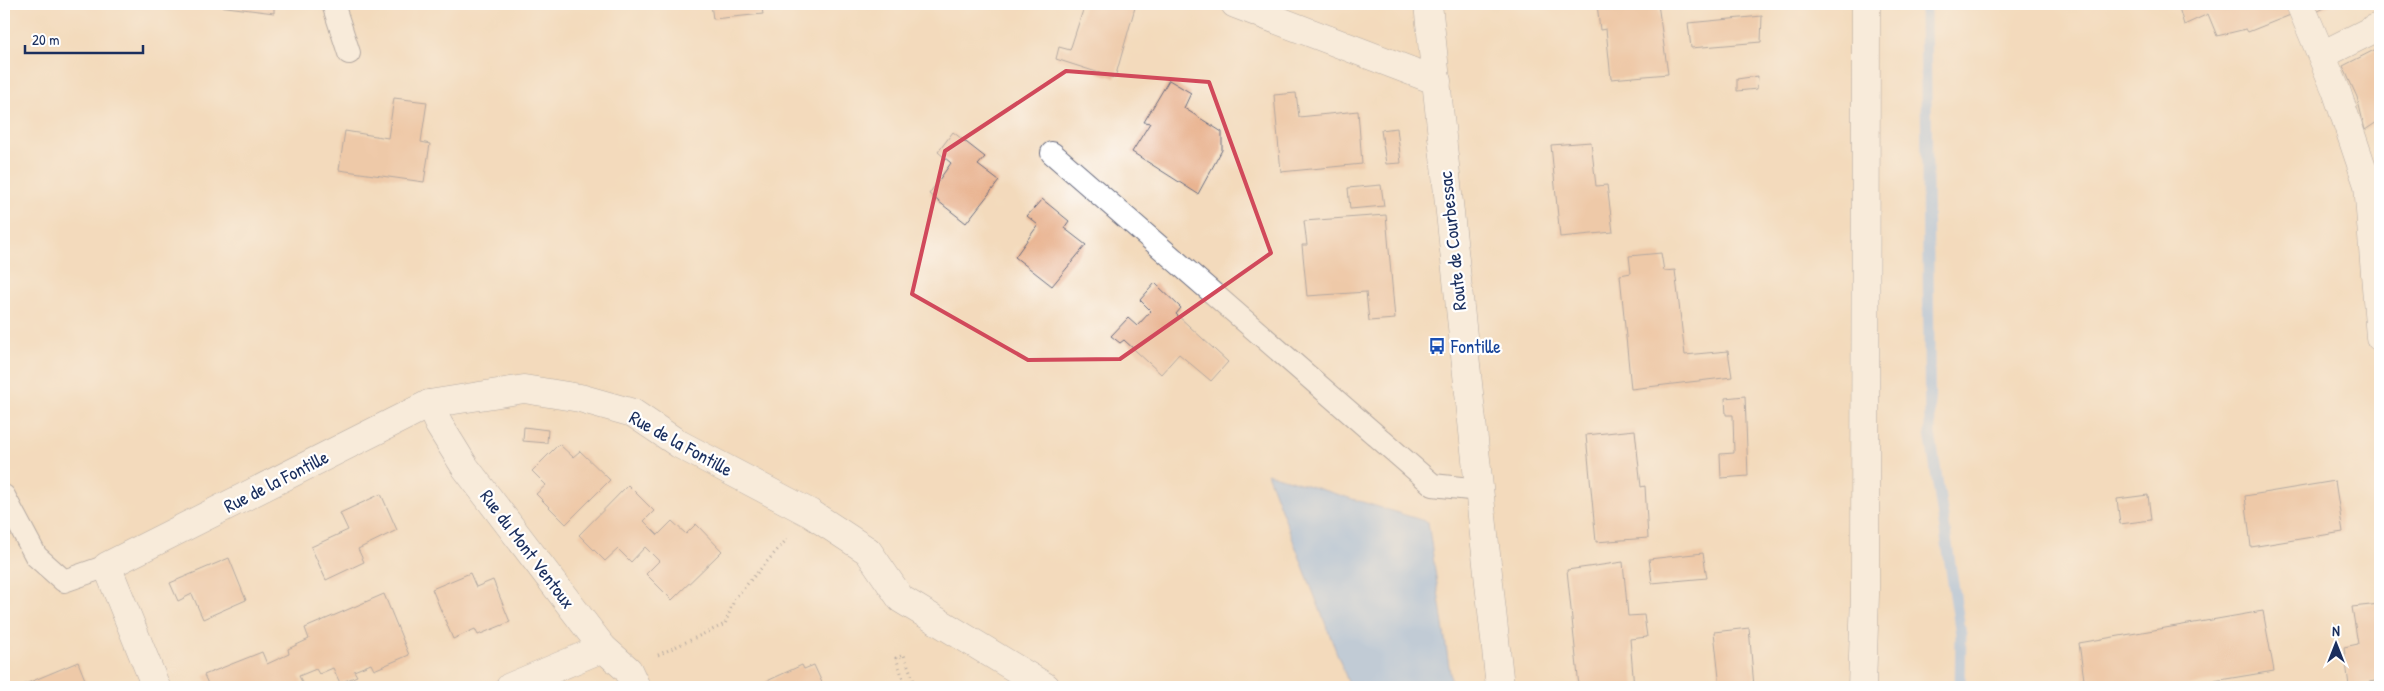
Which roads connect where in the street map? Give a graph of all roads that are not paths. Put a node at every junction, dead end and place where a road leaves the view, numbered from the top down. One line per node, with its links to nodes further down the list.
1 (333, 4): 7 (lane)
2 (1235, 4): 9 (street)
3 (1428, 4): 9 (street, Route de Courbessac)
4 (1866, 4): 22 (street)
5 (2300, 4): 8 (street)
6 (2380, 26): 8 (street)
7 (349, 53)
8 (2322, 55): 11 (street)
9 (1437, 81): 13 (street, Route de Courbessac)
10 (1052, 153): 13 (lane)
11 (2380, 337)
12 (429, 404): 15 (street, Rue de la Fontille); 16 (street, Rue du Mont Ventoux); 20 (street, Rue de la Fontille)
13 (1479, 490): 21 (street, Route de Courbessac)
14 (4, 496): 15 (lane)
15 (106, 566): 17 (street)
16 (603, 648): 18 (street); 19 (street, Rue du Mont Ventoux)
17 (156, 687)
18 (510, 687)
19 (636, 687)
20 (1046, 687)
21 (1500, 687)
22 (1862, 687)

